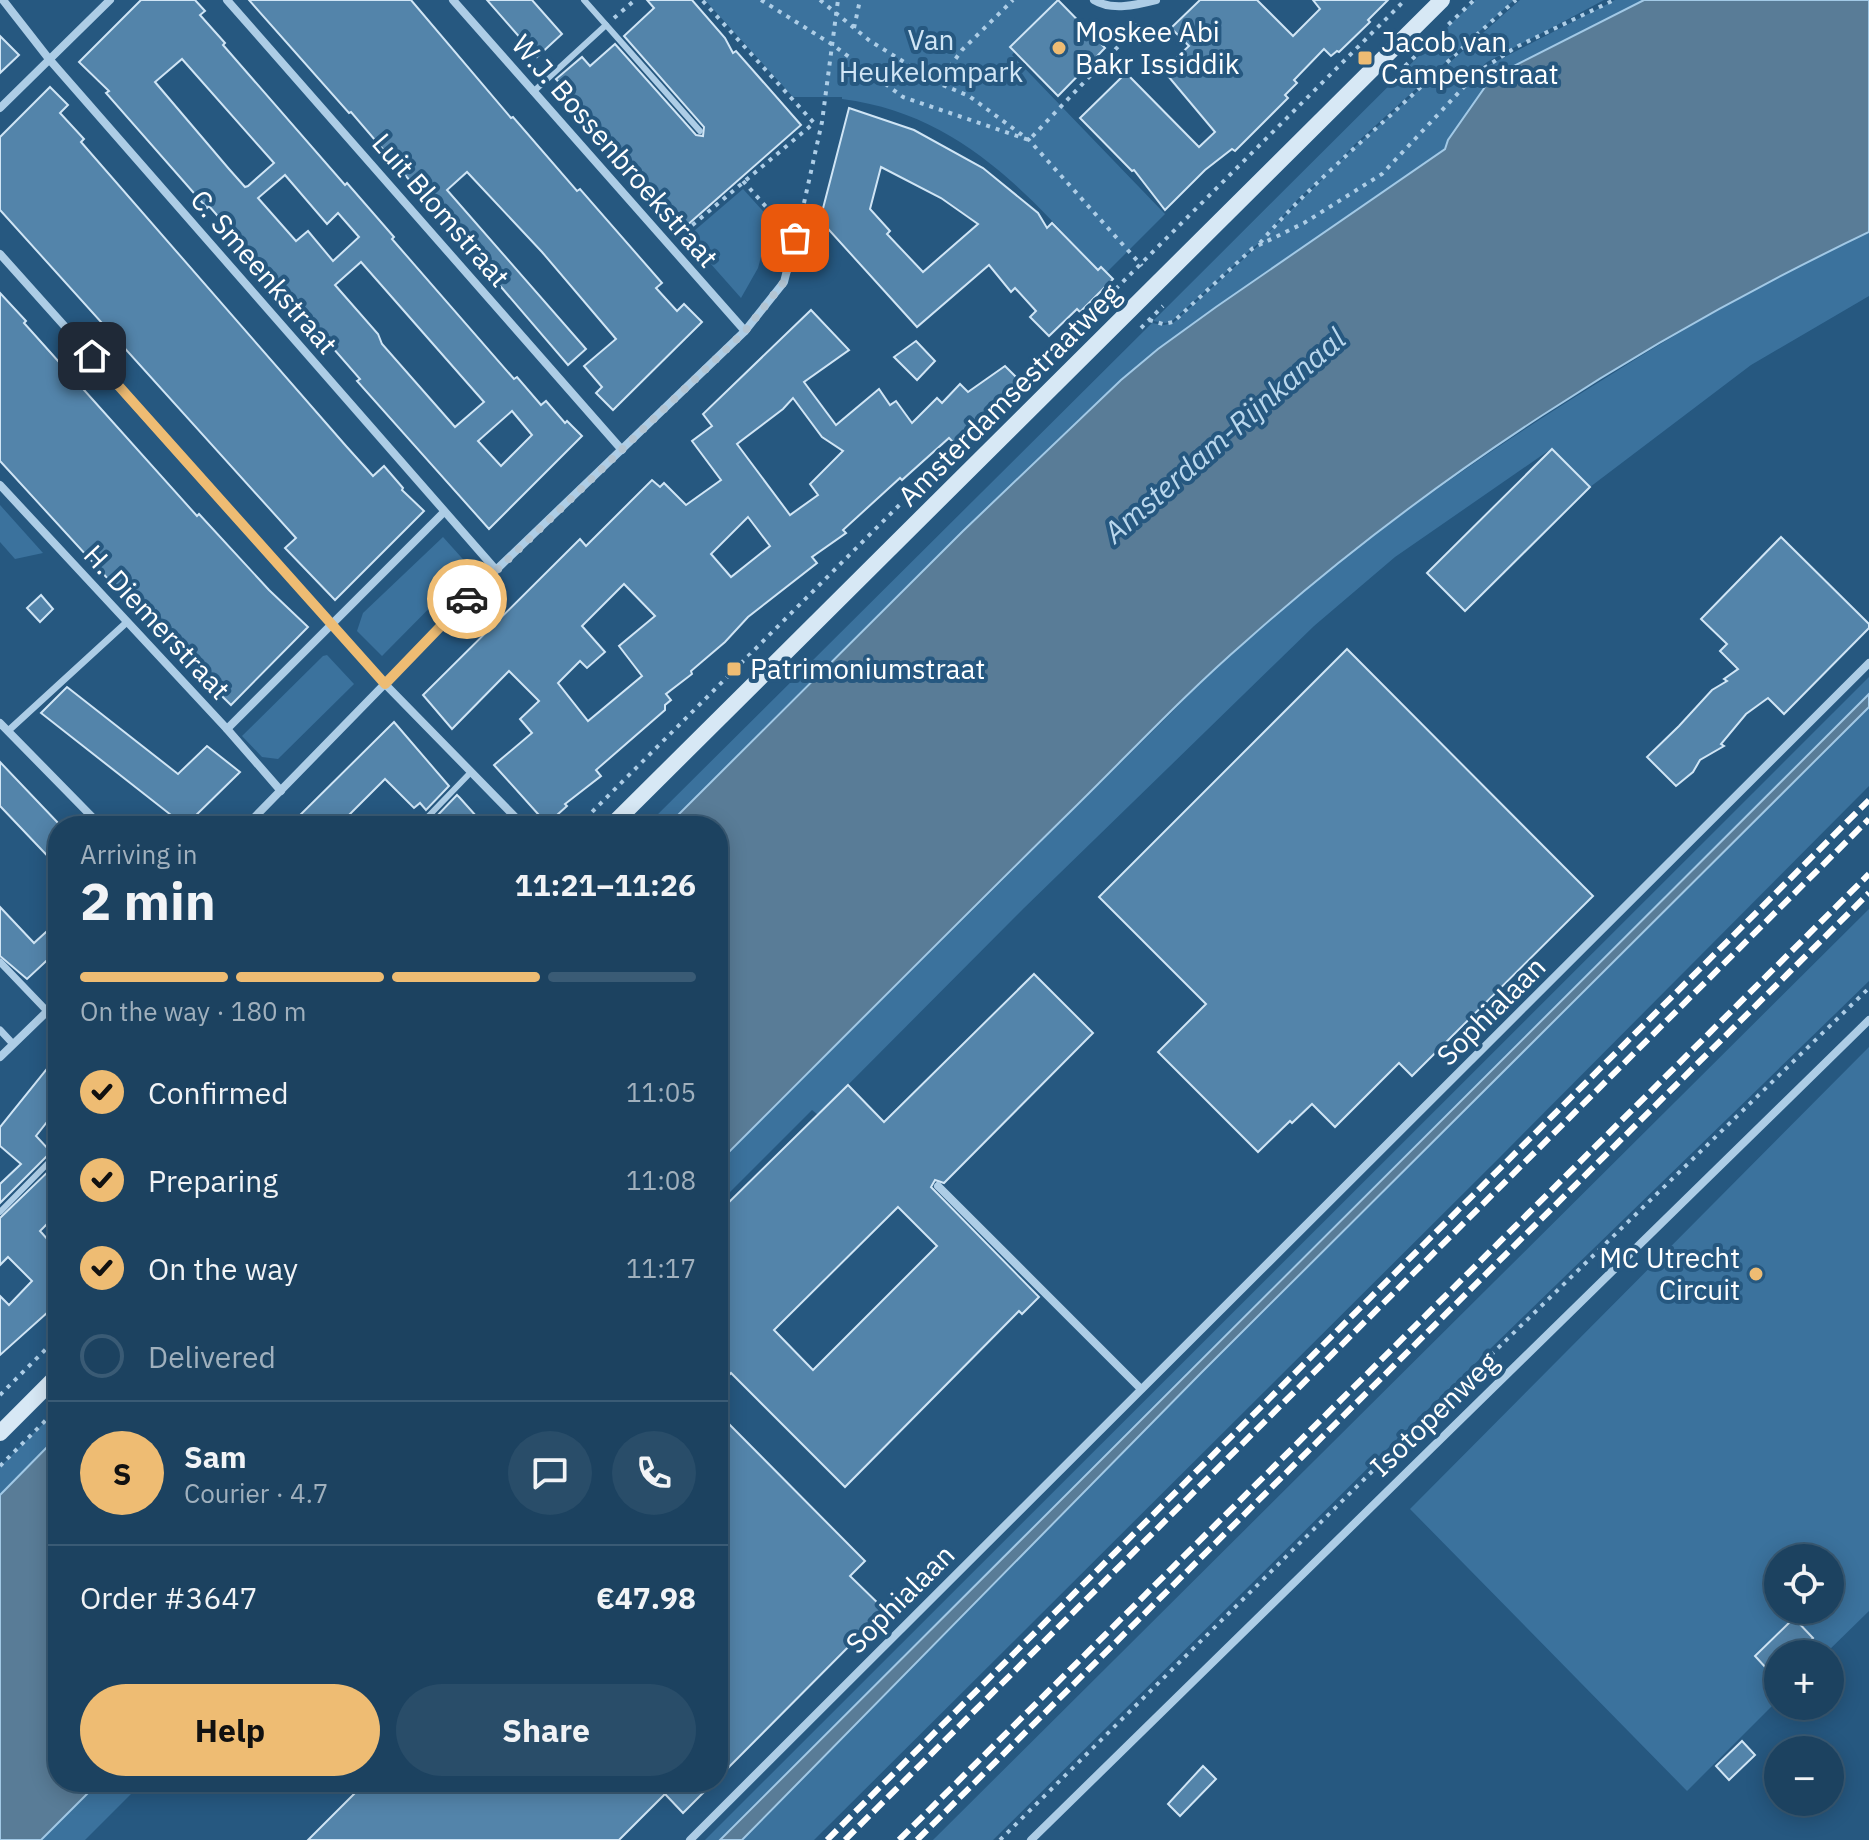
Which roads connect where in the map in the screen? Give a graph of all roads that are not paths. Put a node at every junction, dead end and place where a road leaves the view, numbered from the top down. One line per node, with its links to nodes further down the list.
1 (3, 0): 10 (street, C. Smeenkstraat)
2 (110, 0): 10 (street)
3 (227, 0): 17 (street, Luit Blomstraat)
4 (453, 0): 11 (street, W.J. Bossenbroekstraat)
5 (584, 0): 9 (lane)
6 (1094, 0): 7 (street)
7 (1156, 0)
8 (1442, 0): 34 (main road, Amsterdamsestraatweg)
9 (606, 25): 11 (lane); 13 (lane)
10 (49, 59): 12 (street); 19 (street, C. Smeenkstraat)
11 (533, 92): 16 (street, W.J. Bossenbroekstraat)
12 (0, 108)
13 (700, 131)
14 (801, 216): 16 (street)
15 (0, 254): 22 (street)
16 (745, 331): 17 (street)
17 (622, 450): 20 (street)
18 (0, 485): 21 (street, H. Diemerstraat)
19 (444, 512): 20 (street, C. Smeenkstraat); 22 (street)
20 (496, 570): 24 (street)
21 (127, 622): 26 (street, H. Diemerstraat); 27 (street)
22 (334, 624): 24 (street); 26 (street)
23 (1869, 663): 45 (street, Sophialaan)
24 (385, 684): 28 (street); 29 (street)
25 (0, 723): 27 (street)
26 (227, 729): 29 (street, H. Diemerstraat)
27 (8, 731): 30 (street)
28 (471, 772): 32 (lane); 33 (street)
29 (281, 791): 31 (street)
30 (91, 816)
31 (256, 816)
32 (429, 816)
33 (514, 816)
34 (621, 816)
35 (0, 962): 36 (street)
36 (47, 1011): 39 (street)
37 (1869, 1020): 48 (street, Isotopenweg)
38 (0, 1030): 39 (street)
39 (13, 1044): 40 (street)
40 (0, 1057)
41 (48, 1163): 43 (lane)
42 (938, 1186): 45 (street)
43 (0, 1212)
44 (48, 1385): 46 (main road)
45 (1141, 1389): 47 (street, Sophialaan)
46 (0, 1433)
47 (690, 1840)
48 (1031, 1840)

